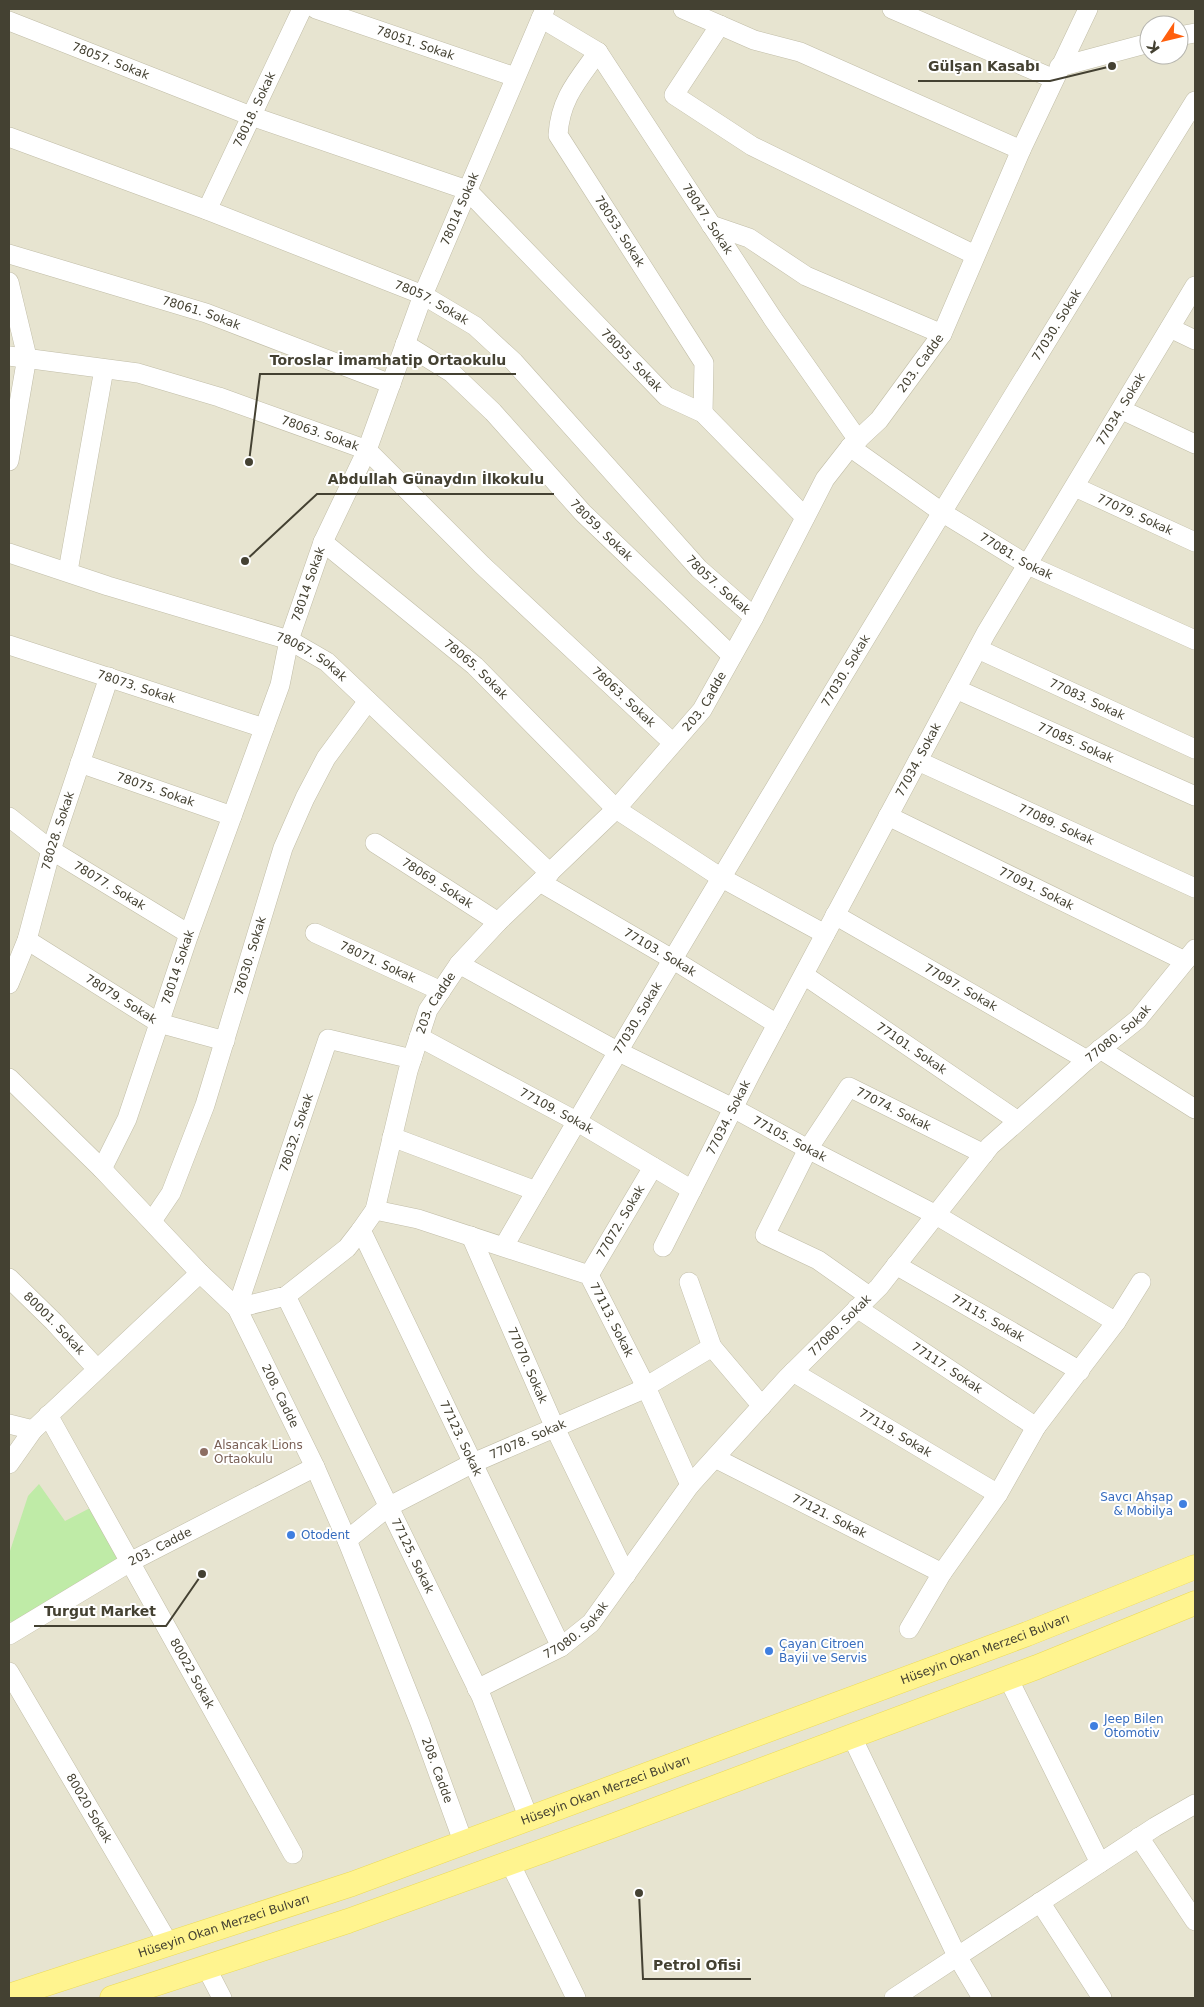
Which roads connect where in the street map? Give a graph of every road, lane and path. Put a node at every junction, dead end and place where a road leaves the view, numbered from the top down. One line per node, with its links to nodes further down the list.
1 (302, 9): 14 (street, 78018. Sokak)
2 (316, 9): 12 (street, 78051. Sokak)
3 (683, 9): 8 (street)
4 (892, 9): 11 (street)
5 (1088, 9): 11 (street, 203. Cadde)
6 (543, 11): 10 (street, 78047. Sokak); 12 (street, 78014 Sokak)
7 (9, 21): 14 (street, 78057. Sokak)
8 (720, 26): 16 (street); 21 (street)
9 (1139, 46): 11 (street)
10 (598, 52): 19 (street, 78047. Sokak); 33 (street, 78053. Sokak)
11 (1056, 73): 16 (street, 203. Cadde)
12 (515, 77): 17 (street, 78014 Sokak)
13 (1195, 101): 39 (street, 77030. Sokak)
14 (251, 116): 17 (street, 78057. Sokak); 18 (street, 78018. Sokak)
15 (9, 137): 18 (street, 78057. Sokak)
16 (1021, 150): 21 (street, 203. Cadde)
17 (467, 190): 24 (street, 78014 Sokak); 33 (street, 78055. Sokak)
18 (207, 210): 24 (street, 78057. Sokak)
19 (711, 224): 26 (street); 34 (street, 78047. Sokak)
20 (9, 254): 31 (street, 78061. Sokak)
21 (975, 255): 26 (street, 203. Cadde)
22 (9, 282): 29 (street)
23 (1195, 286): 25 (street, 77034. Sokak)
24 (423, 295): 28 (street, 78014 Sokak); 46 (street, 78057. Sokak)
25 (1170, 328): 27 (street); 32 (street, 77034. Sokak)
26 (942, 334): 34 (street, 203. Cadde)
27 (1195, 340)
28 (405, 344): 31 (street, 78014 Sokak); 51 (street, 78059. Sokak)
29 (18, 357): 30 (street, 78063. Sokak); 37 (street)
30 (104, 369): 36 (street, 78063. Sokak); 45 (street)
31 (391, 384): 36 (street, 78014 Sokak)
32 (1122, 410): 35 (street); 38 (street, 77034. Sokak)
33 (704, 414): 40 (street, 78055. Sokak)
34 (854, 443): 39 (street, 77081. Sokak); 40 (street, 203. Cadde)
35 (1195, 444)
36 (367, 450): 41 (street, 78014 Sokak); 56 (street, 78063. Sokak)
37 (9, 461)
38 (1075, 487): 42 (street, 77079. Sokak); 44 (street, 77034. Sokak)
39 (943, 513): 44 (street, 77081. Sokak); 67 (street, 77030. Sokak)
40 (805, 517): 46 (street, 203. Cadde)
41 (323, 542): 47 (street, 78014 Sokak); 61 (street, 78065. Sokak)
42 (1195, 542)
43 (9, 553): 45 (street, 78067. Sokak)
44 (1028, 565): 48 (street, 77081. Sokak); 50 (street, 77034. Sokak)
45 (68, 571): 47 (street, 78067. Sokak)
46 (754, 617): 51 (street, 203. Cadde)
47 (289, 640): 54 (street, 78067. Sokak); 55 (street, 78014 Sokak)
48 (1195, 640)
49 (9, 645): 52 (street, 78073. Sokak)
50 (978, 649): 53 (street, 77034. Sokak); 57 (street, 77083. Sokak)
51 (732, 656): 56 (street, 203. Cadde)
52 (109, 677): 55 (street, 78073. Sokak); 59 (street, 78028. Sokak)
53 (956, 689): 58 (street, 77034. Sokak); 60 (street, 77085. Sokak)
54 (368, 701): 68 (street, 78067. Sokak); 85 (street, 78030. Sokak)
55 (264, 728): 62 (street, 78014 Sokak)
56 (673, 744): 61 (street, 203. Cadde)
57 (1195, 749)
58 (918, 761): 63 (street, 77034. Sokak); 69 (street, 77089. Sokak)
59 (80, 763): 62 (street, 78075. Sokak); 66 (street, 78028. Sokak)
60 (1195, 796)
61 (616, 809): 67 (street); 68 (street, 203. Cadde)
62 (232, 816): 73 (street, 78014 Sokak)
63 (888, 816): 70 (street, 77034. Sokak); 76 (street, 77091. Sokak)
64 (9, 818): 66 (street, 78077. Sokak)
65 (375, 843): 71 (street, 78069. Sokak)
66 (51, 850): 73 (street, 78077. Sokak); 75 (street, 78028. Sokak)
67 (720, 877): 74 (street); 77 (street, 77030. Sokak)
68 (545, 878): 71 (street, 203. Cadde); 77 (street, 77103. Sokak)
69 (1195, 888)
70 (835, 915): 74 (street, 77034. Sokak); 87 (street, 77097. Sokak)
71 (498, 922): 78 (street, 203. Cadde)
72 (315, 933): 81 (street, 78071. Sokak)
73 (189, 934): 82 (street, 78014 Sokak)
74 (825, 934): 79 (street, 77034. Sokak)
75 (27, 940): 80 (street, 78028. Sokak); 82 (street, 78079. Sokak)
76 (1190, 955): 87 (street, 77080. Sokak)
77 (672, 959): 83 (street, 77103. Sokak); 86 (street, 77030. Sokak)
78 (458, 964): 81 (street, 203. Cadde); 86 (street, 77105. Sokak)
79 (804, 974): 83 (street, 77034. Sokak); 93 (street, 77101. Sokak)
80 (9, 984)
81 (441, 991): 84 (street, 203. Cadde)
82 (159, 1023): 85 (street, 78079. Sokak); 98 (street, 78014 Sokak)
83 (777, 1024): 90 (street, 77034. Sokak)
84 (419, 1038): 88 (street, 203. Cadde); 92 (street, 77109. Sokak)
85 (225, 1041): 103 (street, 78030. Sokak)
86 (617, 1051): 90 (street, 77105. Sokak); 92 (street, 77030. Sokak)
87 (1093, 1055): 91 (street, 77097. Sokak); 93 (street, 77080. Sokak)
88 (412, 1059): 94 (street, 203. Cadde); 117 (street, 78032. Sokak)
89 (9, 1078): 98 (street, 208. Cadde)
90 (733, 1108): 95 (street, 77105. Sokak); 99 (street, 77034. Sokak)
91 (1195, 1109)
92 (576, 1121): 97 (street, 77109. Sokak); 100 (street, 77030. Sokak)
93 (1018, 1121): 96 (street, 77080. Sokak)
94 (392, 1137): 100 (street); 101 (street, 203. Cadde)
95 (808, 1149): 96 (street, 77074. Sokak); 102 (street, 77105. Sokak); 105 (street, 77074. Sokak)
96 (984, 1154): 102 (street, 77080. Sokak)
97 (653, 1166): 99 (street, 77109. Sokak); 111 (street, 77072. Sokak)
98 (102, 1169): 103 (street, 208. Cadde)
99 (692, 1190): 108 (street, 77034. Sokak)
100 (536, 1191): 107 (street, 77030. Sokak)
101 (375, 1210): 104 (street, 203. Cadde); 106 (street, 77113. Sokak)
102 (936, 1215): 109 (street, 77080. Sokak); 118 (street, 77105. Sokak)
103 (152, 1221): 110 (street, 208. Cadde)
104 (361, 1230): 115 (street, 203. Cadde); 131 (street, 77123. Sokak)
105 (765, 1235): 116 (street, 77117. Sokak)
106 (471, 1236): 107 (street, 77113. Sokak); 128 (street, 77070. Sokak)
107 (504, 1246): 111 (street, 77113. Sokak)
108 (663, 1247)
109 (896, 1265): 116 (street, 77080. Sokak); 121 (street, 77115. Sokak)
110 (200, 1273): 117 (street, 208. Cadde); 120 (street)
111 (589, 1275): 123 (street, 77113. Sokak)
112 (9, 1278): 120 (street, 80001. Sokak)
113 (689, 1282): 119 (street)
114 (1140, 1282): 118 (street)
115 (286, 1296): 117 (street, 203. Cadde); 136 (street, 77125. Sokak)
116 (863, 1302): 122 (street, 77080. Sokak); 127 (street, 77117. Sokak)
117 (237, 1308): 133 (street, 208. Cadde)
118 (1116, 1322): 121 (street)
119 (712, 1347): 123 (street, 77078. Sokak); 124 (street)
120 (97, 1369): 125 (street)
121 (1080, 1371): 127 (street)
122 (793, 1372): 124 (street, 77080. Sokak); 135 (street, 77119. Sokak)
123 (646, 1387): 128 (street, 77078. Sokak); 134 (street, 77113. Sokak)
124 (762, 1406): 130 (street, 77080. Sokak)
125 (48, 1415): 129 (street); 138 (street, 80022 Sokak)
126 (9, 1424): 129 (street)
127 (1036, 1427): 135 (street)
128 (555, 1428): 131 (street, 77078. Sokak); 141 (street, 77070. Sokak)
129 (33, 1430): 132 (street)
130 (715, 1458): 134 (street, 77080. Sokak); 140 (street, 77121. Sokak)
131 (473, 1463): 136 (street, 77078. Sokak); 145 (street, 77123. Sokak)
132 (9, 1464)
133 (315, 1467): 137 (street, 208. Cadde); 138 (street, 203. Cadde)
134 (690, 1485): 141 (street, 77080. Sokak)
135 (998, 1494): 140 (street)
136 (388, 1507): 137 (street, 77078. Sokak); 148 (street, 77125. Sokak)
137 (347, 1540): 153 (street, 208. Cadde)
138 (130, 1562): 144 (street, 203. Cadde); 154 (street, 80022 Sokak)
139 (1195, 1567): 151 (main road, Hüseyin Okan Merzeci Bulvarı)
140 (942, 1573): 143 (street)
141 (626, 1575): 145 (street, 77080. Sokak)
142 (1195, 1603): 147 (main road)
143 (909, 1628)
144 (9, 1635)
145 (561, 1648): 148 (street, 77080. Sokak)
146 (9, 1672): 159 (street, 80020 Sokak)
147 (1008, 1678): 149 (main road); 156 (street)
148 (478, 1689): 151 (street, 77125. Sokak)
149 (852, 1737): 155 (main road); 160 (street)
150 (1195, 1804): 152 (street)
151 (529, 1820): 153 (main road, Hüseyin Okan Merzeci Bulvarı)
152 (1138, 1837): 156 (street); 158 (street)
153 (464, 1844): 159 (main road, Hüseyin Okan Merzeci Bulvarı)
154 (293, 1854)
155 (510, 1863): 161 (main road); 165 (street)
156 (1100, 1863): 157 (street)
157 (1040, 1902): 160 (street); 168 (street)
158 (1195, 1921)
159 (169, 1944): 162 (main road, Hüseyin Okan Merzeci Bulvarı)
160 (957, 1956): 166 (street); 167 (street)
161 (206, 1967): 163 (main road); 164 (street)
162 (11, 1990)
163 (112, 1998)
164 (222, 1998)
165 (576, 1998)
166 (894, 1998)
167 (982, 1998)
168 (1102, 1998)

